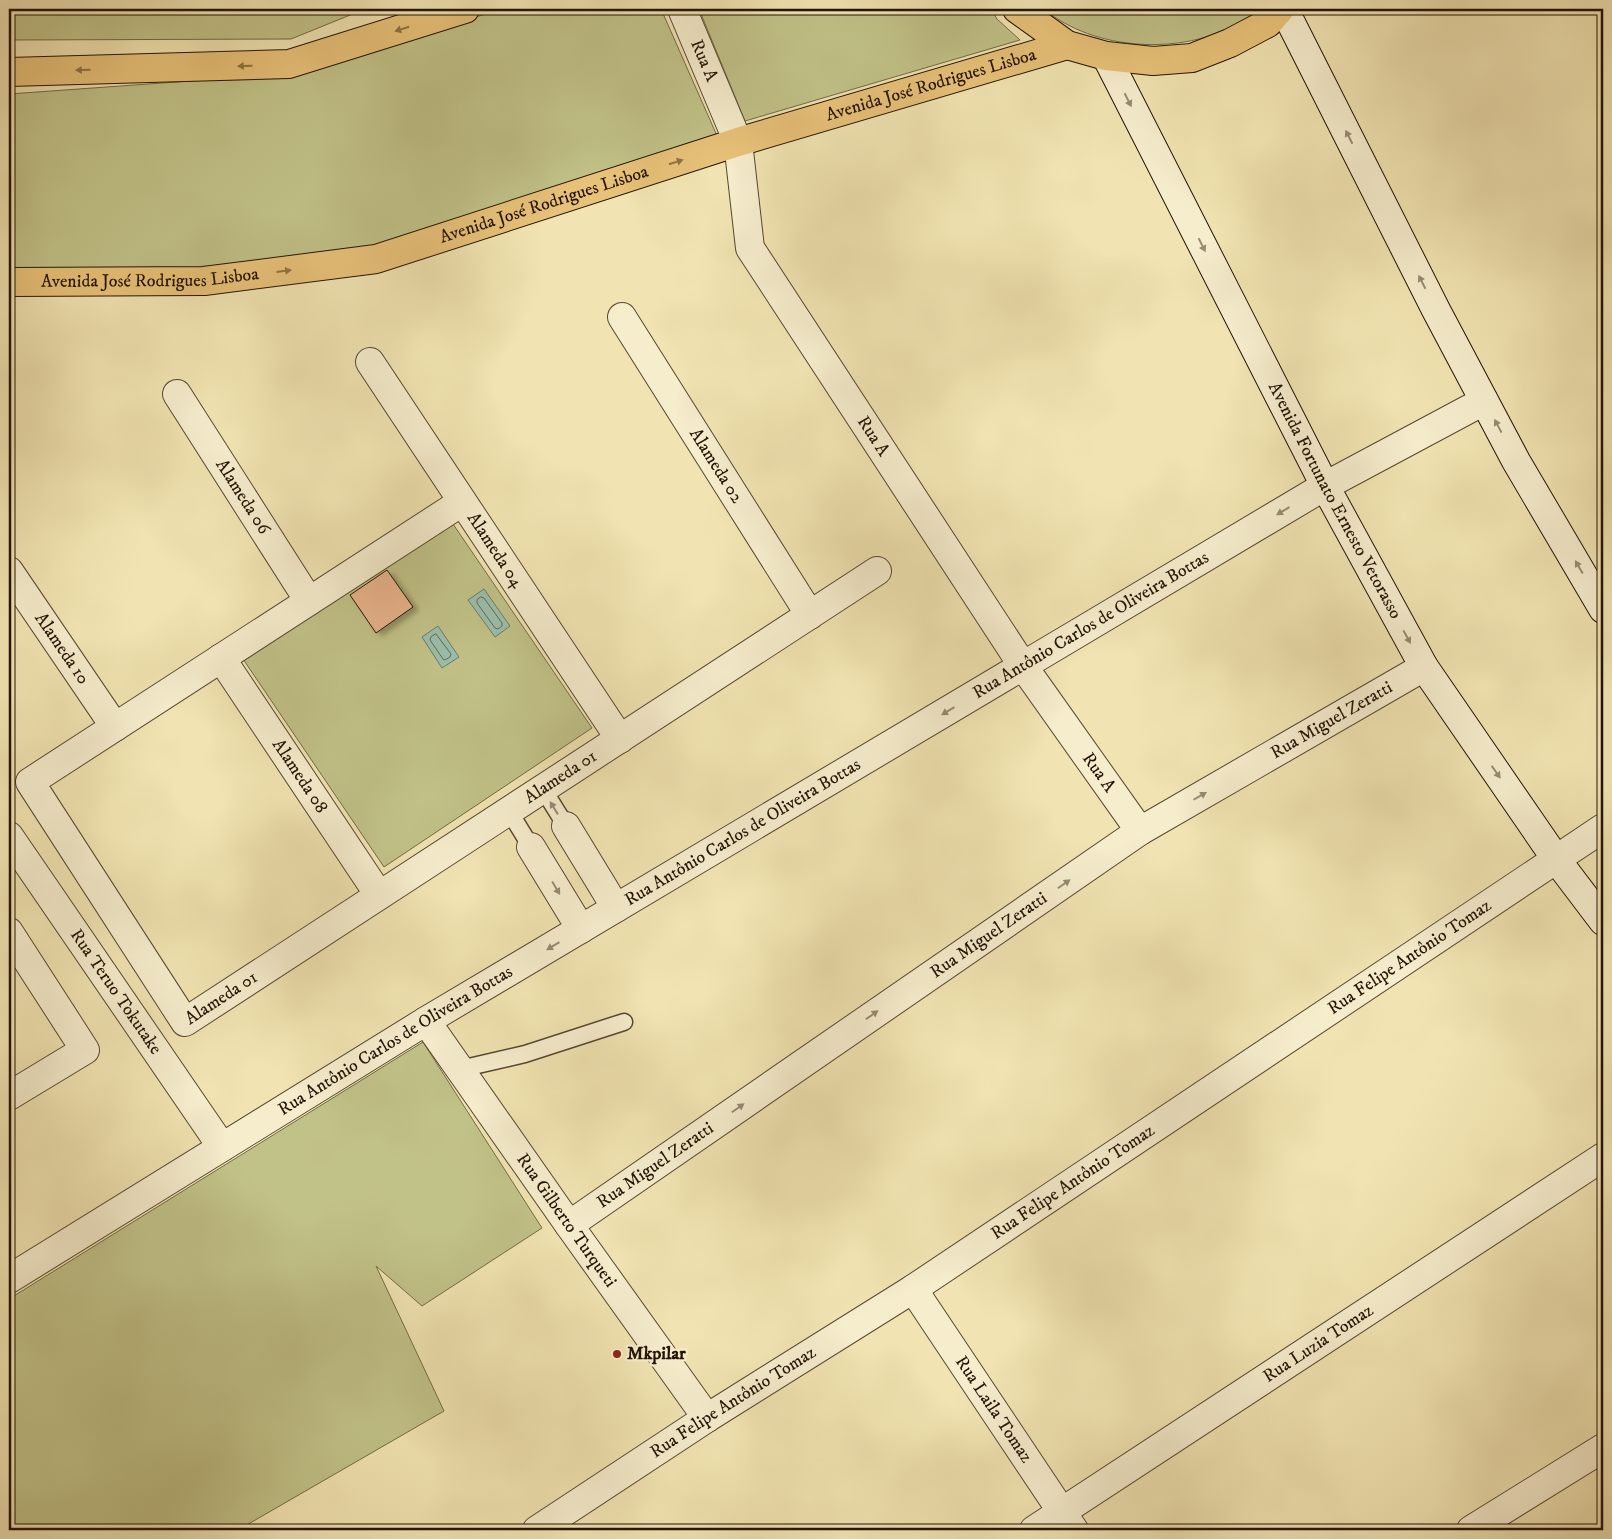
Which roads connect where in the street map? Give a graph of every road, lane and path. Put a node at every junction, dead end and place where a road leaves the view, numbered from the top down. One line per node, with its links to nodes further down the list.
1 (465, 9): 8 (main road, one-way to 8)
2 (682, 9): 9 (street, Rua A)
3 (1017, 9): 6 (main road)
4 (1280, 9): 7 (main road)
5 (1284, 9): 14 (street, one-way to 5)
6 (1067, 45): 7 (main road); 9 (main road, Avenida José Rodrigues Lisboa)
7 (1106, 56): 15 (street, Avenida Fortunato Ernesto Vetorasso, one-way to 15)
8 (9, 72)
9 (738, 142): 10 (main road, Avenida José Rodrigues Lisboa, one-way to 9); 23 (street, Rua A)
10 (9, 282)
11 (622, 317): 21 (street, Alameda 02)
12 (370, 362): 16 (street, Alameda 04)
13 (177, 394): 19 (street, Alameda 06)
14 (1484, 400): 15 (street, Rua Antônio Carlos de Oliveira Bottas); 20 (street, one-way to 14)
15 (1325, 486): 23 (street, Rua Antônio Carlos de Oliveira Bottas, one-way to 23); 24 (street, Avenida Fortunato Ernesto Vetorasso, one-way to 24)
16 (462, 502): 19 (street, Alameda 01); 26 (street, Alameda 04)
17 (9, 571): 25 (street, Alameda 10)
18 (877, 571): 21 (street, Alameda 01)
19 (309, 601): 22 (street, Alameda 01)
20 (1603, 609)
21 (810, 616): 26 (street, Alameda 01)
22 (221, 658): 25 (street, Alameda 01); 35 (street, Alameda 08)
23 (1023, 666): 31 (street, Rua A); 36 (street, Rua Antônio Carlos de Oliveira Bottas, one-way to 36)
24 (1424, 667): 31 (street, Rua Miguel Zeratti, one-way to 24); 34 (street, Avenida Fortunato Ernesto Vetorasso, one-way to 34)
25 (115, 727): 35 (street, Alameda 01)
26 (620, 739): 27 (street, Alameda 01)
27 (543, 789): 28 (street, Alameda 01); 29 (lane, one-way to 27)
28 (509, 811): 33 (lane); 35 (street, Alameda 01)
29 (566, 826): 36 (street)
30 (1603, 828): 34 (street, Rua Felipe Antônio Tomaz)
31 (1140, 831): 46 (street, Rua Miguel Zeratti, one-way to 31)
32 (9, 836): 44 (street, Rua Teruo Tokutake)
33 (531, 847): 38 (street, one-way to 38)
34 (1556, 859): 37 (street, Avenida Fortunato Ernesto Vetorasso); 48 (street, Rua Felipe Antônio Tomaz)
35 (380, 895)
36 (616, 908): 38 (street, Rua Antônio Carlos de Oliveira Bottas)
37 (1603, 921)
38 (581, 929): 40 (street, Rua Antônio Carlos de Oliveira Bottas, one-way to 40)
39 (9, 932): 43 (street)
40 (426, 1021): 42 (street, Rua Gilberto Turqueti); 44 (street, Rua Antônio Carlos de Oliveira Bottas)
41 (624, 1022): 42 (lane)
42 (460, 1069): 46 (street, Rua Gilberto Turqueti)
43 (9, 1096)
44 (222, 1148): 47 (street, Rua Antônio Carlos de Oliveira Bottas)
45 (1603, 1158): 51 (street, Rua Luzia Tomaz)
46 (569, 1225): 49 (street, Rua Gilberto Turqueti)
47 (9, 1279)
48 (913, 1290): 49 (street, Rua Felipe Antônio Tomaz); 51 (street, Rua Laila Tomaz)
49 (707, 1418): 52 (street, Rua Felipe Antônio Tomaz)
50 (1603, 1448): 54 (street)
51 (1068, 1521): 53 (street, Rua Luzia Tomaz)
52 (537, 1530)
53 (1034, 1530)
54 (1471, 1530)

